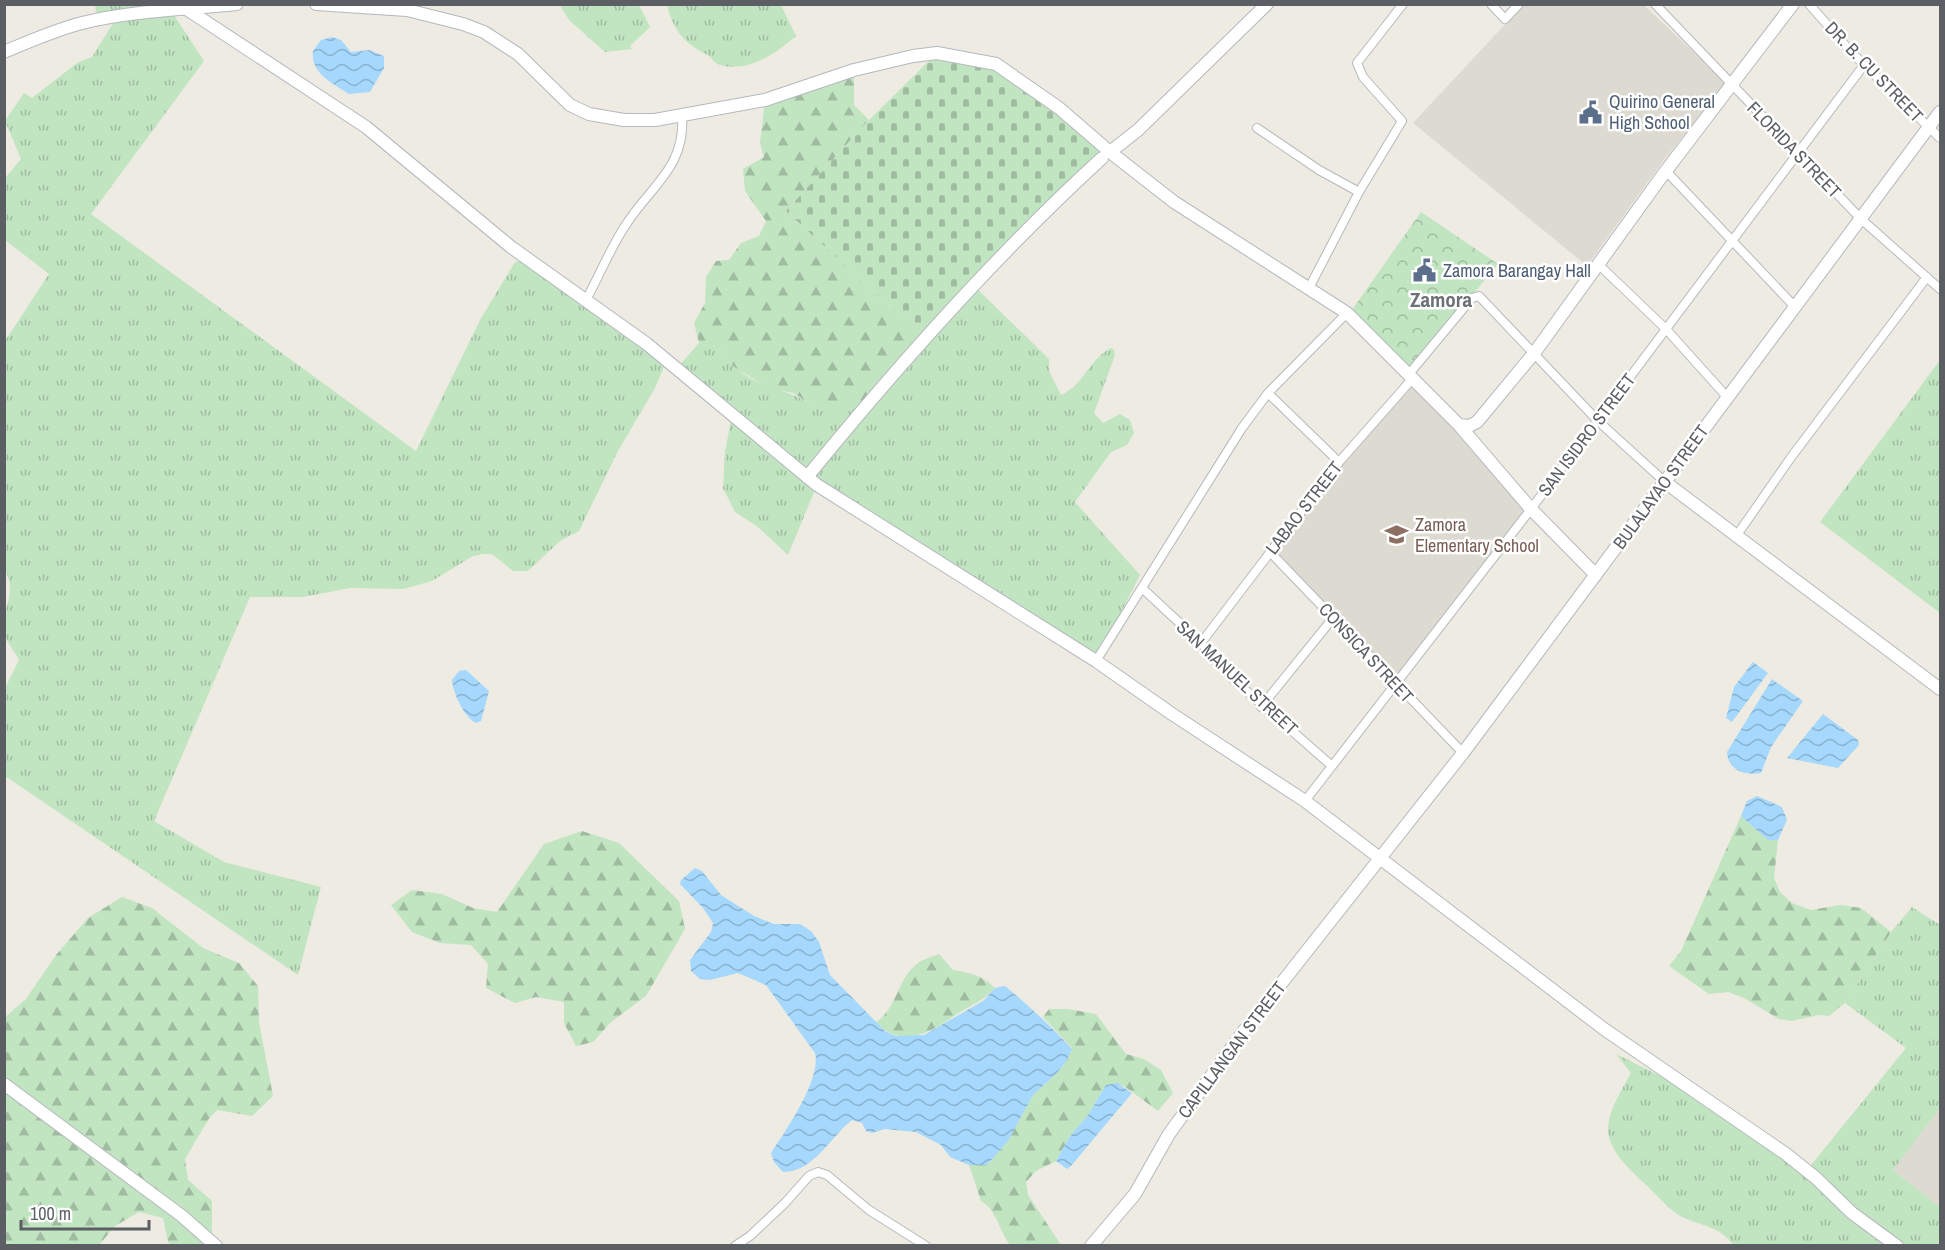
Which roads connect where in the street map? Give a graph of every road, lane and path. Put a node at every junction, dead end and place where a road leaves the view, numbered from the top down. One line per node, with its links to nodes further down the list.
1 (237, 4): 10 (street)
2 (316, 4): 15 (street)
3 (1267, 4): 19 (street)
4 (1403, 4): 22 (street)
5 (1491, 4): 6 (street)
6 (1519, 4)
7 (1654, 4): 13 (street, FLORIDA STREET)
8 (1792, 4): 13 (street)
9 (1809, 4): 12 (street, DR. B. CU STREET)
10 (184, 7): 11 (street); 29 (street)
11 (4, 52)
12 (1864, 65): 16 (street, DR. B. CU STREET); 20 (street, SAN ISIDRO STREET)
13 (1733, 86): 20 (street, FLORIDA STREET); 21 (street)
14 (1941, 112): 16 (street, BULALAYAO STREET)
15 (682, 114): 19 (street); 29 (street)
16 (1928, 127): 18 (street, DR. B. CU STREET); 23 (street, BULALAYAO STREET)
17 (1257, 128): 22 (street)
18 (1941, 138)
19 (1106, 155): 28 (street); 40 (street)
20 (1798, 155): 23 (street, FLORIDA STREET); 24 (street, SAN ISIDRO STREET)
21 (1666, 171): 24 (street); 25 (street)
22 (1359, 192): 28 (street)
23 (1861, 219): 26 (street, FLORIDA STREET); 30 (street, BULALAYAO STREET)
24 (1730, 242): 30 (street); 32 (street, SAN ISIDRO STREET)
25 (1598, 264): 32 (street); 33 (street)
26 (1927, 277): 27 (street, FLORIDA STREET); 43 (street)
27 (1941, 289)
28 (1308, 290): 31 (street)
29 (586, 300): 40 (street)
30 (1795, 307): 36 (street, BULALAYAO STREET)
31 (1347, 313): 34 (street); 35 (street)
32 (1666, 329): 36 (street); 37 (street, SAN ISIDRO STREET)
33 (1535, 352): 34 (street, LABAO STREET); 37 (street); 38 (street)
34 (1411, 376): 38 (street); 39 (street, LABAO STREET)
35 (1268, 393): 39 (street); 46 (street)
36 (1727, 398): 41 (street, BULALAYAO STREET)
37 (1598, 421): 41 (street); 42 (street, SAN ISIDRO STREET)
38 (1459, 425): 42 (street)
39 (1339, 462): 44 (street, LABAO STREET)
40 (807, 477): 49 (street)
41 (1665, 482): 43 (street); 45 (street, BULALAYAO STREET)
42 (1531, 509): 45 (street); 50 (street, SAN ISIDRO STREET)
43 (1737, 535): 51 (street)
44 (1270, 552): 47 (street, CONSICA STREET); 48 (street, LABAO STREET)
45 (1596, 575): 53 (street, BULALAYAO STREET)
46 (1142, 588): 48 (street, SAN MANUEL STREET); 49 (street)
47 (1333, 618): 50 (street, CONSICA STREET); 52 (street)
48 (1201, 644): 52 (street, SAN MANUEL STREET)
49 (1096, 661): 55 (street)
50 (1394, 684): 53 (street, CONSICA STREET); 54 (street, SAN ISIDRO STREET)
51 (1941, 689)
52 (1262, 706): 54 (street, SAN MANUEL STREET)
53 (1463, 753): 56 (street, BULALAYAO STREET)
54 (1332, 766): 55 (street, SAN ISIDRO STREET)
55 (1305, 801): 56 (street)
56 (1380, 860): 61 (street, CAPILLANGAN STREET); 62 (street)
57 (4, 1084): 58 (street)
58 (216, 1245)
59 (735, 1245): 60 (street)
60 (926, 1245)
61 (1091, 1245)
62 (1897, 1245)

